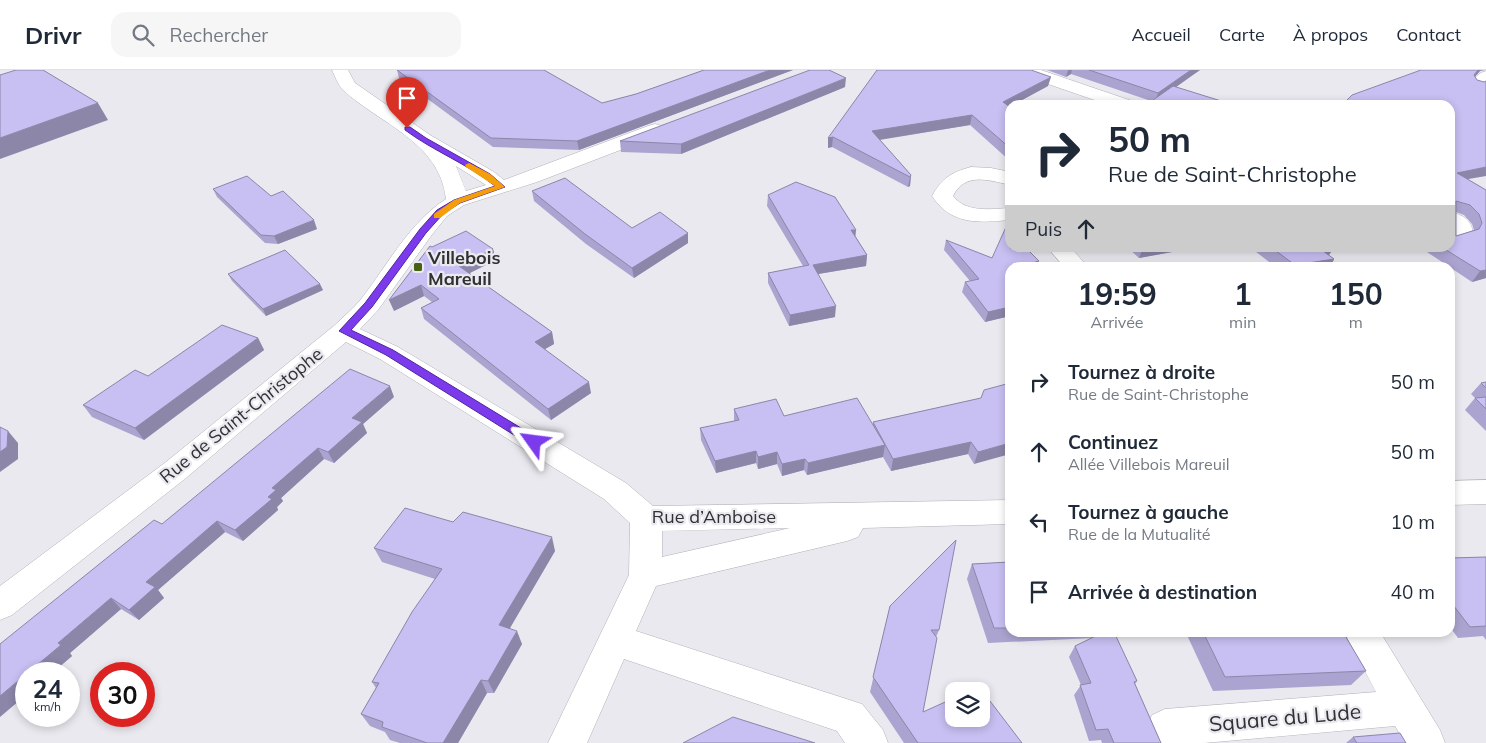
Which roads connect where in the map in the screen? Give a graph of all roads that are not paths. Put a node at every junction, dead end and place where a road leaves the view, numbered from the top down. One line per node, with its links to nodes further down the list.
1 (1025, 70): 3 (street)
2 (341, 74): 5 (street)
3 (1112, 100)
4 (675, 123): 7 (street, Rue de Saint-Christophe)
5 (423, 140): 7 (street); 8 (street)
6 (1005, 177): 9 (street)
7 (501, 187): 8 (street, Rue de Saint-Christophe)
8 (457, 201): 14 (street, Rue de Saint-Christophe)
9 (1005, 214)
10 (1455, 221): 11 (street)
11 (1455, 236)
12 (1063, 252): 13 (street)
13 (1072, 262)
14 (344, 331): 19 (street, Rue d’Amboise); 21 (street, Rue de Saint-Christophe)
15 (1486, 492): 16 (street)
16 (1455, 494)
17 (1005, 512): 18 (street, Rue d’Amboise)
18 (898, 516): 19 (street, Rue d’Amboise); 20 (street, Rue d’Amboise)
19 (646, 519): 20 (street)
20 (645, 575): 23 (street)
21 (0, 605)
22 (1365, 637): 24 (street)
23 (615, 640): 26 (street); 27 (street)
24 (1405, 707): 25 (street, Square du Lude); 28 (street)
25 (1165, 728)
26 (566, 743)
27 (869, 743)
28 (1426, 743)

